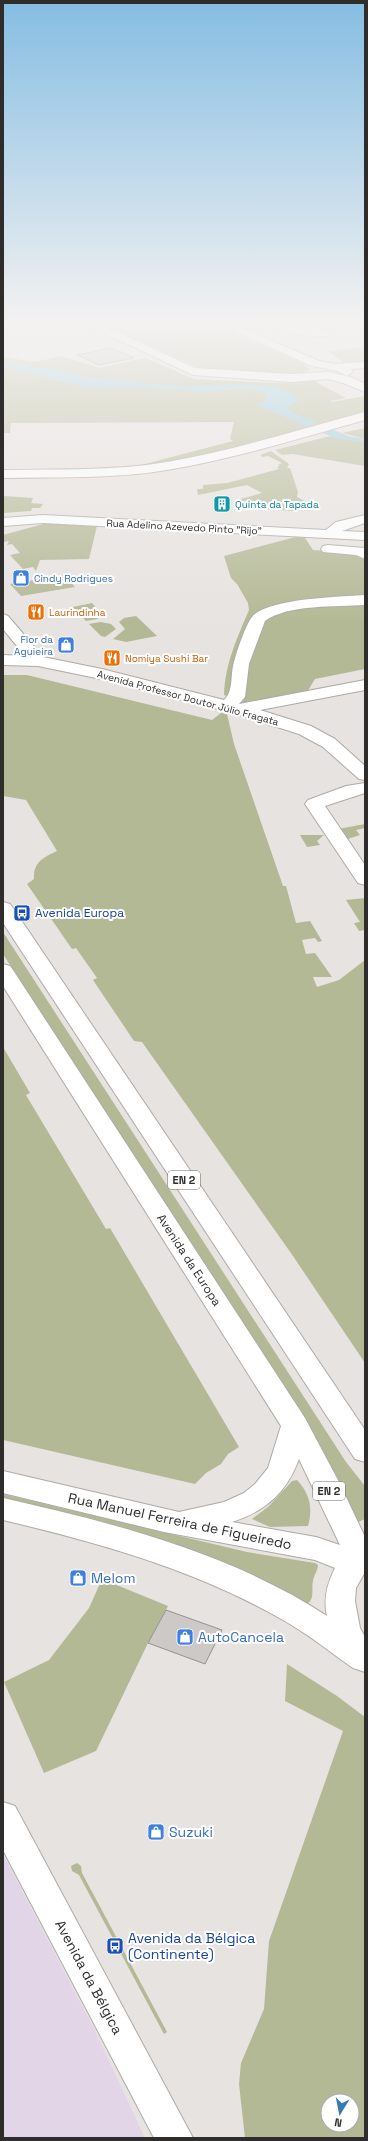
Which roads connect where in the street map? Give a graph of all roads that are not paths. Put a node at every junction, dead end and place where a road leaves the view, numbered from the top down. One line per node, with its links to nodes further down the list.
1 (349, 423): 2 (main road)
2 (301, 436): 3 (main road); 4 (main road)
3 (3, 474)
4 (3, 478)
5 (365, 519): 8 (main road)
6 (3, 522): 7 (main road, Rua Adelino Azevedo Pinto "Rijo")
7 (309, 533): 8 (main road, Rua Adelino Azevedo Pinto "Rijo"); 10 (main road)
8 (331, 534): 9 (main road, Rua Adelino Azevedo Pinto "Rijo")
9 (365, 536)
10 (365, 555)
11 (365, 600): 16 (main road)
12 (3, 619): 13 (main road)
13 (10, 651): 14 (main road, Avenida Professor Doutor Júlio Fragata); 14 (main road)
14 (38, 661): 16 (main road, Avenida Professor Doutor Júlio Fragata)
15 (365, 685): 16 (main road)
16 (233, 708): 17 (main road, Avenida Professor Doutor Júlio Fragata)
17 (364, 778): 18 (main road)
18 (365, 879)
19 (3, 908): 22 (main road, EN 2)
20 (3, 970): 21 (main road, Avenida da Europa / EN 2)
21 (295, 1425): 25 (main road); 26 (main road, Avenida da Europa / EN 2)
22 (365, 1452)
23 (3, 1482): 25 (main road, Rua Manuel Ferreira de Figueiredo)
24 (4, 1510): 27 (main road)
25 (164, 1521): 26 (main road, Rua Manuel Ferreira de Figueiredo)
26 (360, 1559): 27 (main road)
27 (364, 1659)
28 (3, 1816): 29 (main road, Avenida da Bélgica)
29 (174, 2138)

